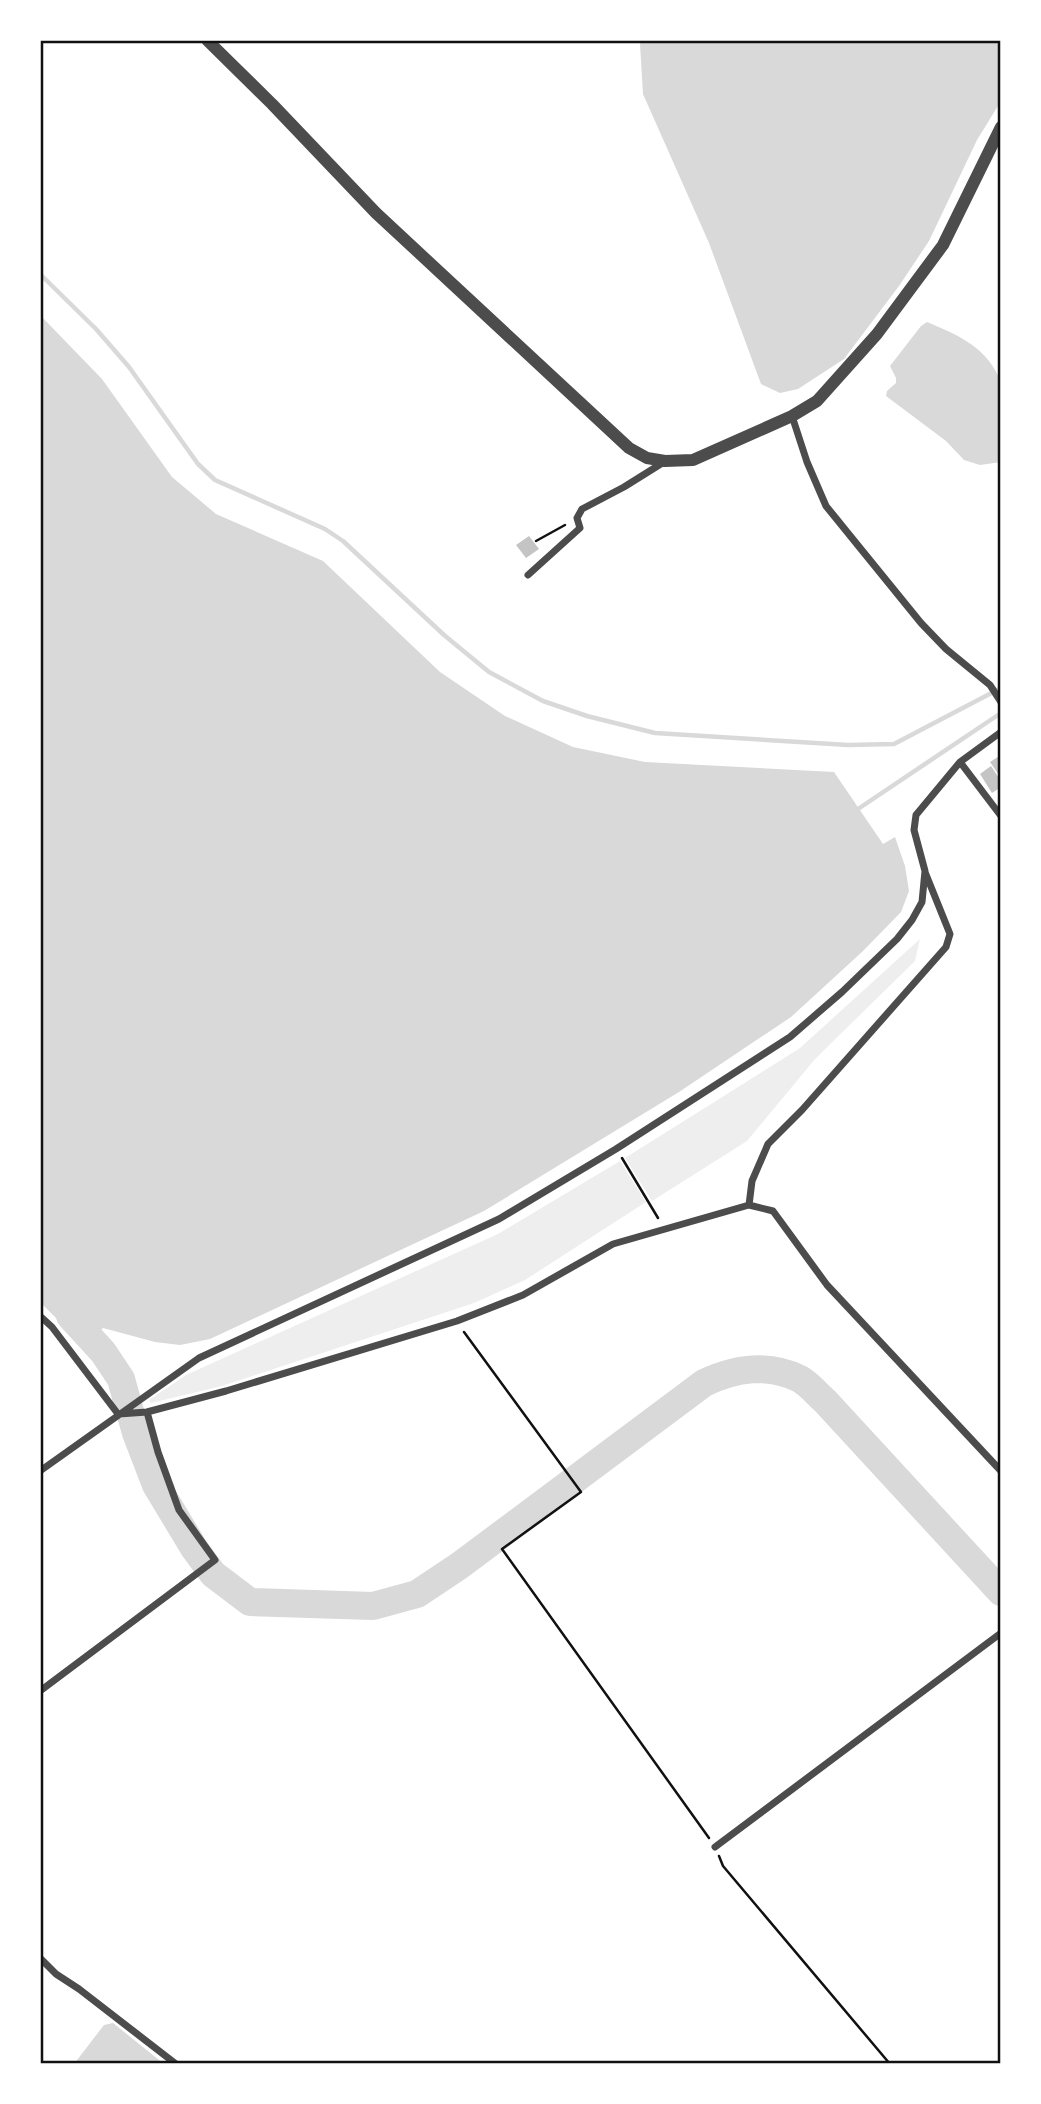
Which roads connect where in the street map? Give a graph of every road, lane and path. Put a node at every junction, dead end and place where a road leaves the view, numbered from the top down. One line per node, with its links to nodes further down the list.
1 (207, 40): 4 (street)
2 (1001, 127): 3 (street)
3 (792, 416): 4 (street); 8 (street)
4 (665, 461): 5 (street)
5 (577, 518): 6 (path); 7 (street)
6 (536, 541)
7 (528, 575)
8 (1001, 701)
9 (1001, 732): 10 (street)
10 (960, 762): 11 (street); 12 (street)
11 (1001, 816)
12 (925, 871): 14 (street); 19 (street)
13 (620, 1154): 15 (path)
14 (749, 1205): 17 (street); 21 (street)
15 (655, 1210)
16 (40, 1316): 19 (street)
17 (457, 1321): 18 (street); 24 (path)
18 (147, 1412): 19 (street); 23 (street)
19 (121, 1413): 20 (street)
20 (40, 1471)
21 (1001, 1471)
22 (1001, 1633): 24 (street)
23 (40, 1691)
24 (715, 1847): 27 (path)
25 (40, 1958): 26 (street)
26 (176, 2064)
27 (890, 2064)

